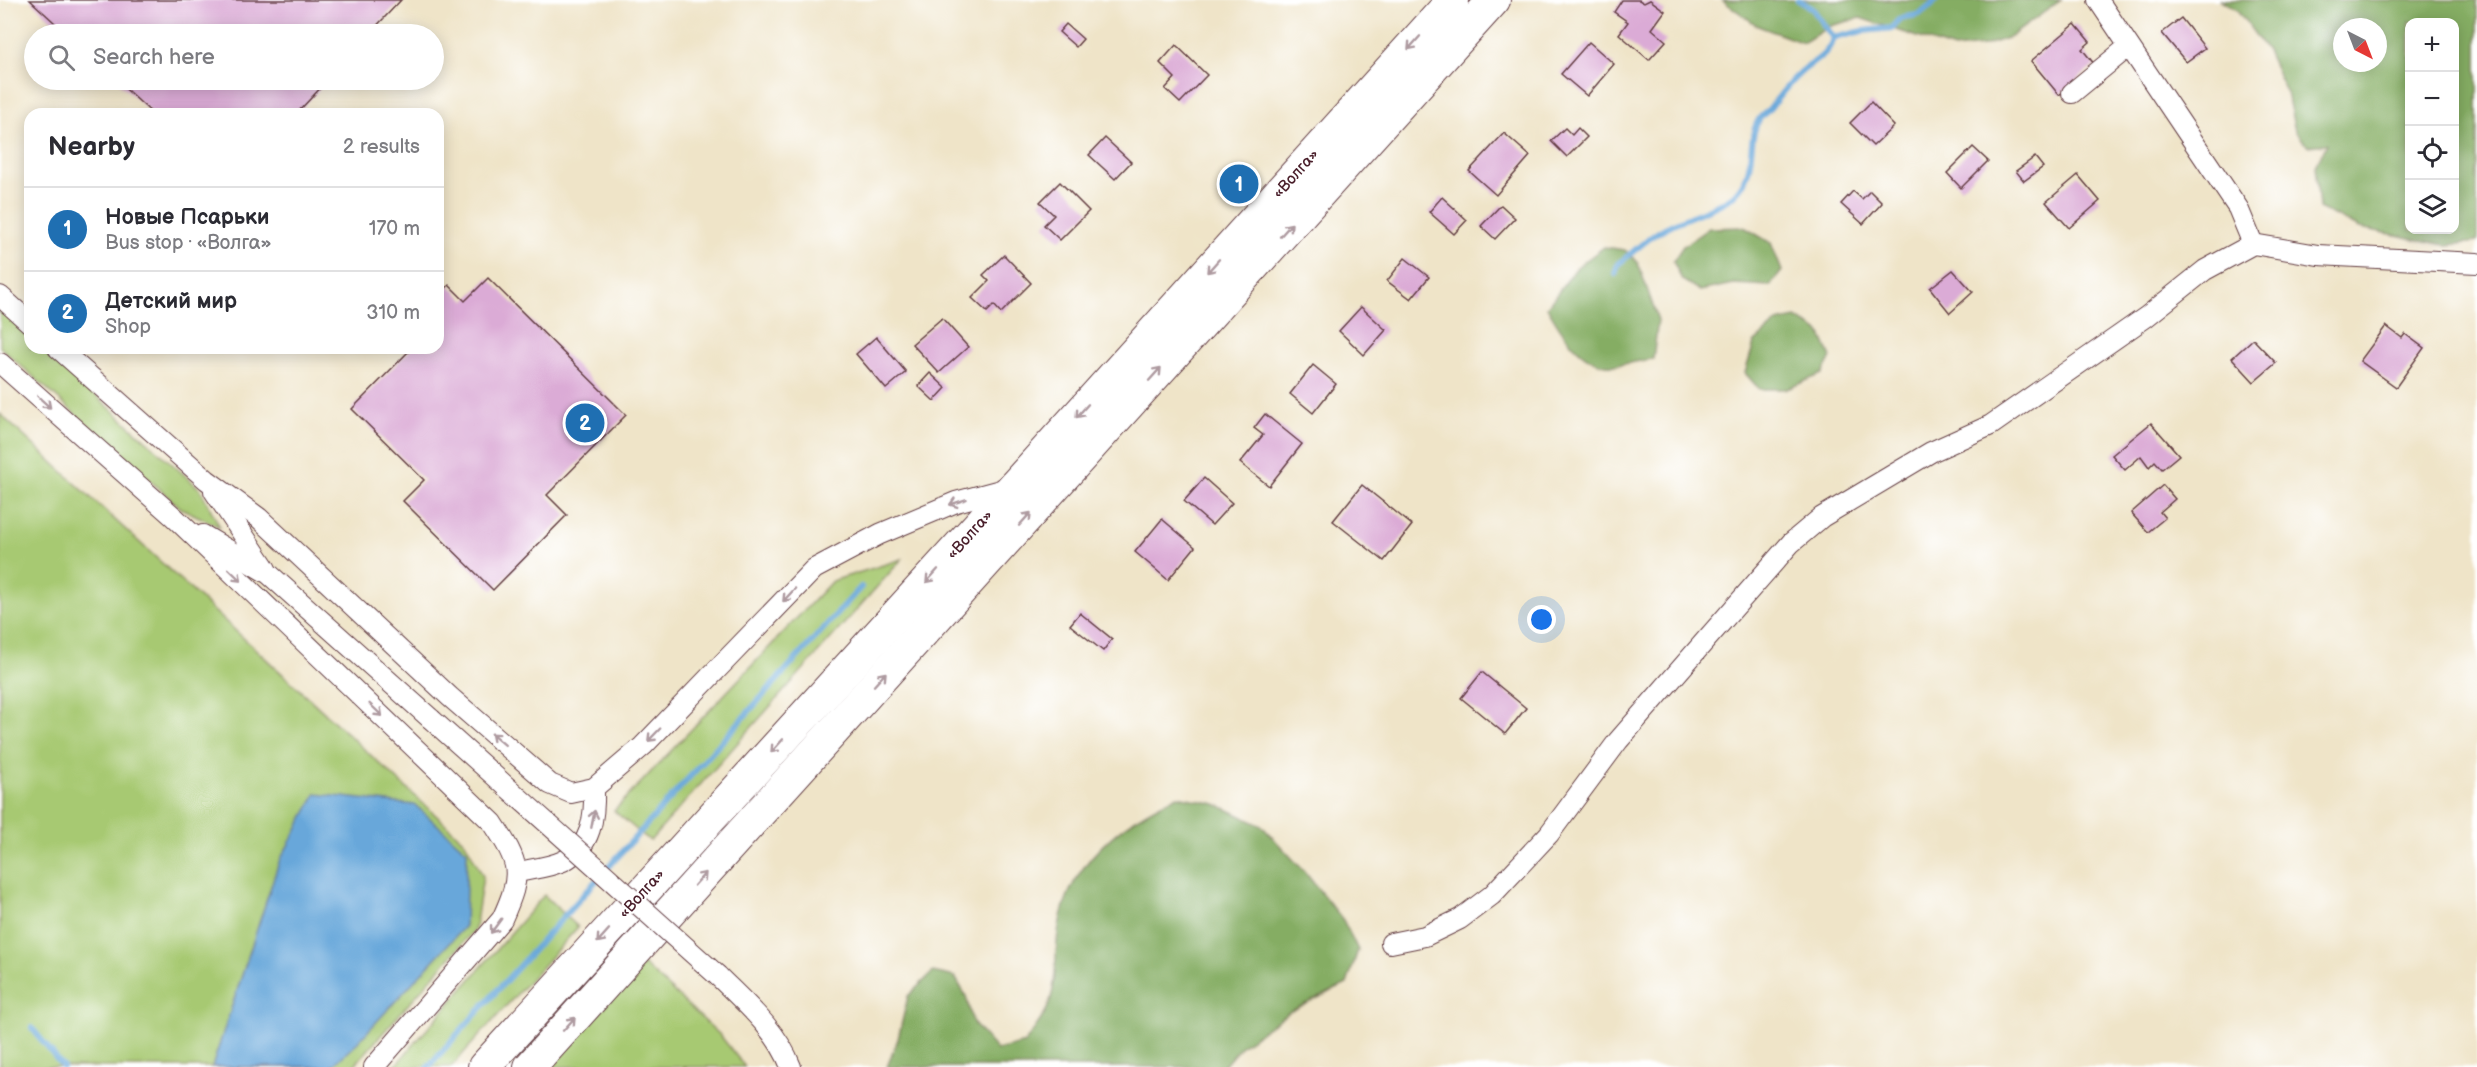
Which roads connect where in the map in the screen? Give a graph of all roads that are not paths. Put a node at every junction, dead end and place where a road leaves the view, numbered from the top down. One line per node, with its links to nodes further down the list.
1 (1453, 0): 13 (highway, «Волга», one-way to 13)
2 (1494, 0): 21 (highway, «Волга», one-way to 2)
3 (2098, 0): 4 (street)
4 (2128, 47): 5 (street); 6 (street)
5 (2072, 93)
6 (2253, 244): 7 (street); 18 (street)
7 (2477, 263)
8 (0, 296): 9 (street)
9 (24, 318)
10 (65, 354): 12 (street)
11 (0, 363): 14 (street, one-way to 14)
12 (207, 480): 15 (street); 16 (street, one-way to 12)
13 (1014, 486): 16 (street, one-way to 16); 20 (highway, «Волга», one-way to 20)
14 (174, 517): 15 (street); 17 (street, one-way to 17)
15 (269, 574): 22 (street, bridge)
16 (594, 788): 17 (street, one-way to 16)
17 (518, 872): 19 (street, one-way to 19)
18 (1391, 943)
19 (374, 1067)
20 (484, 1067)
21 (530, 1067)
22 (791, 1067)

